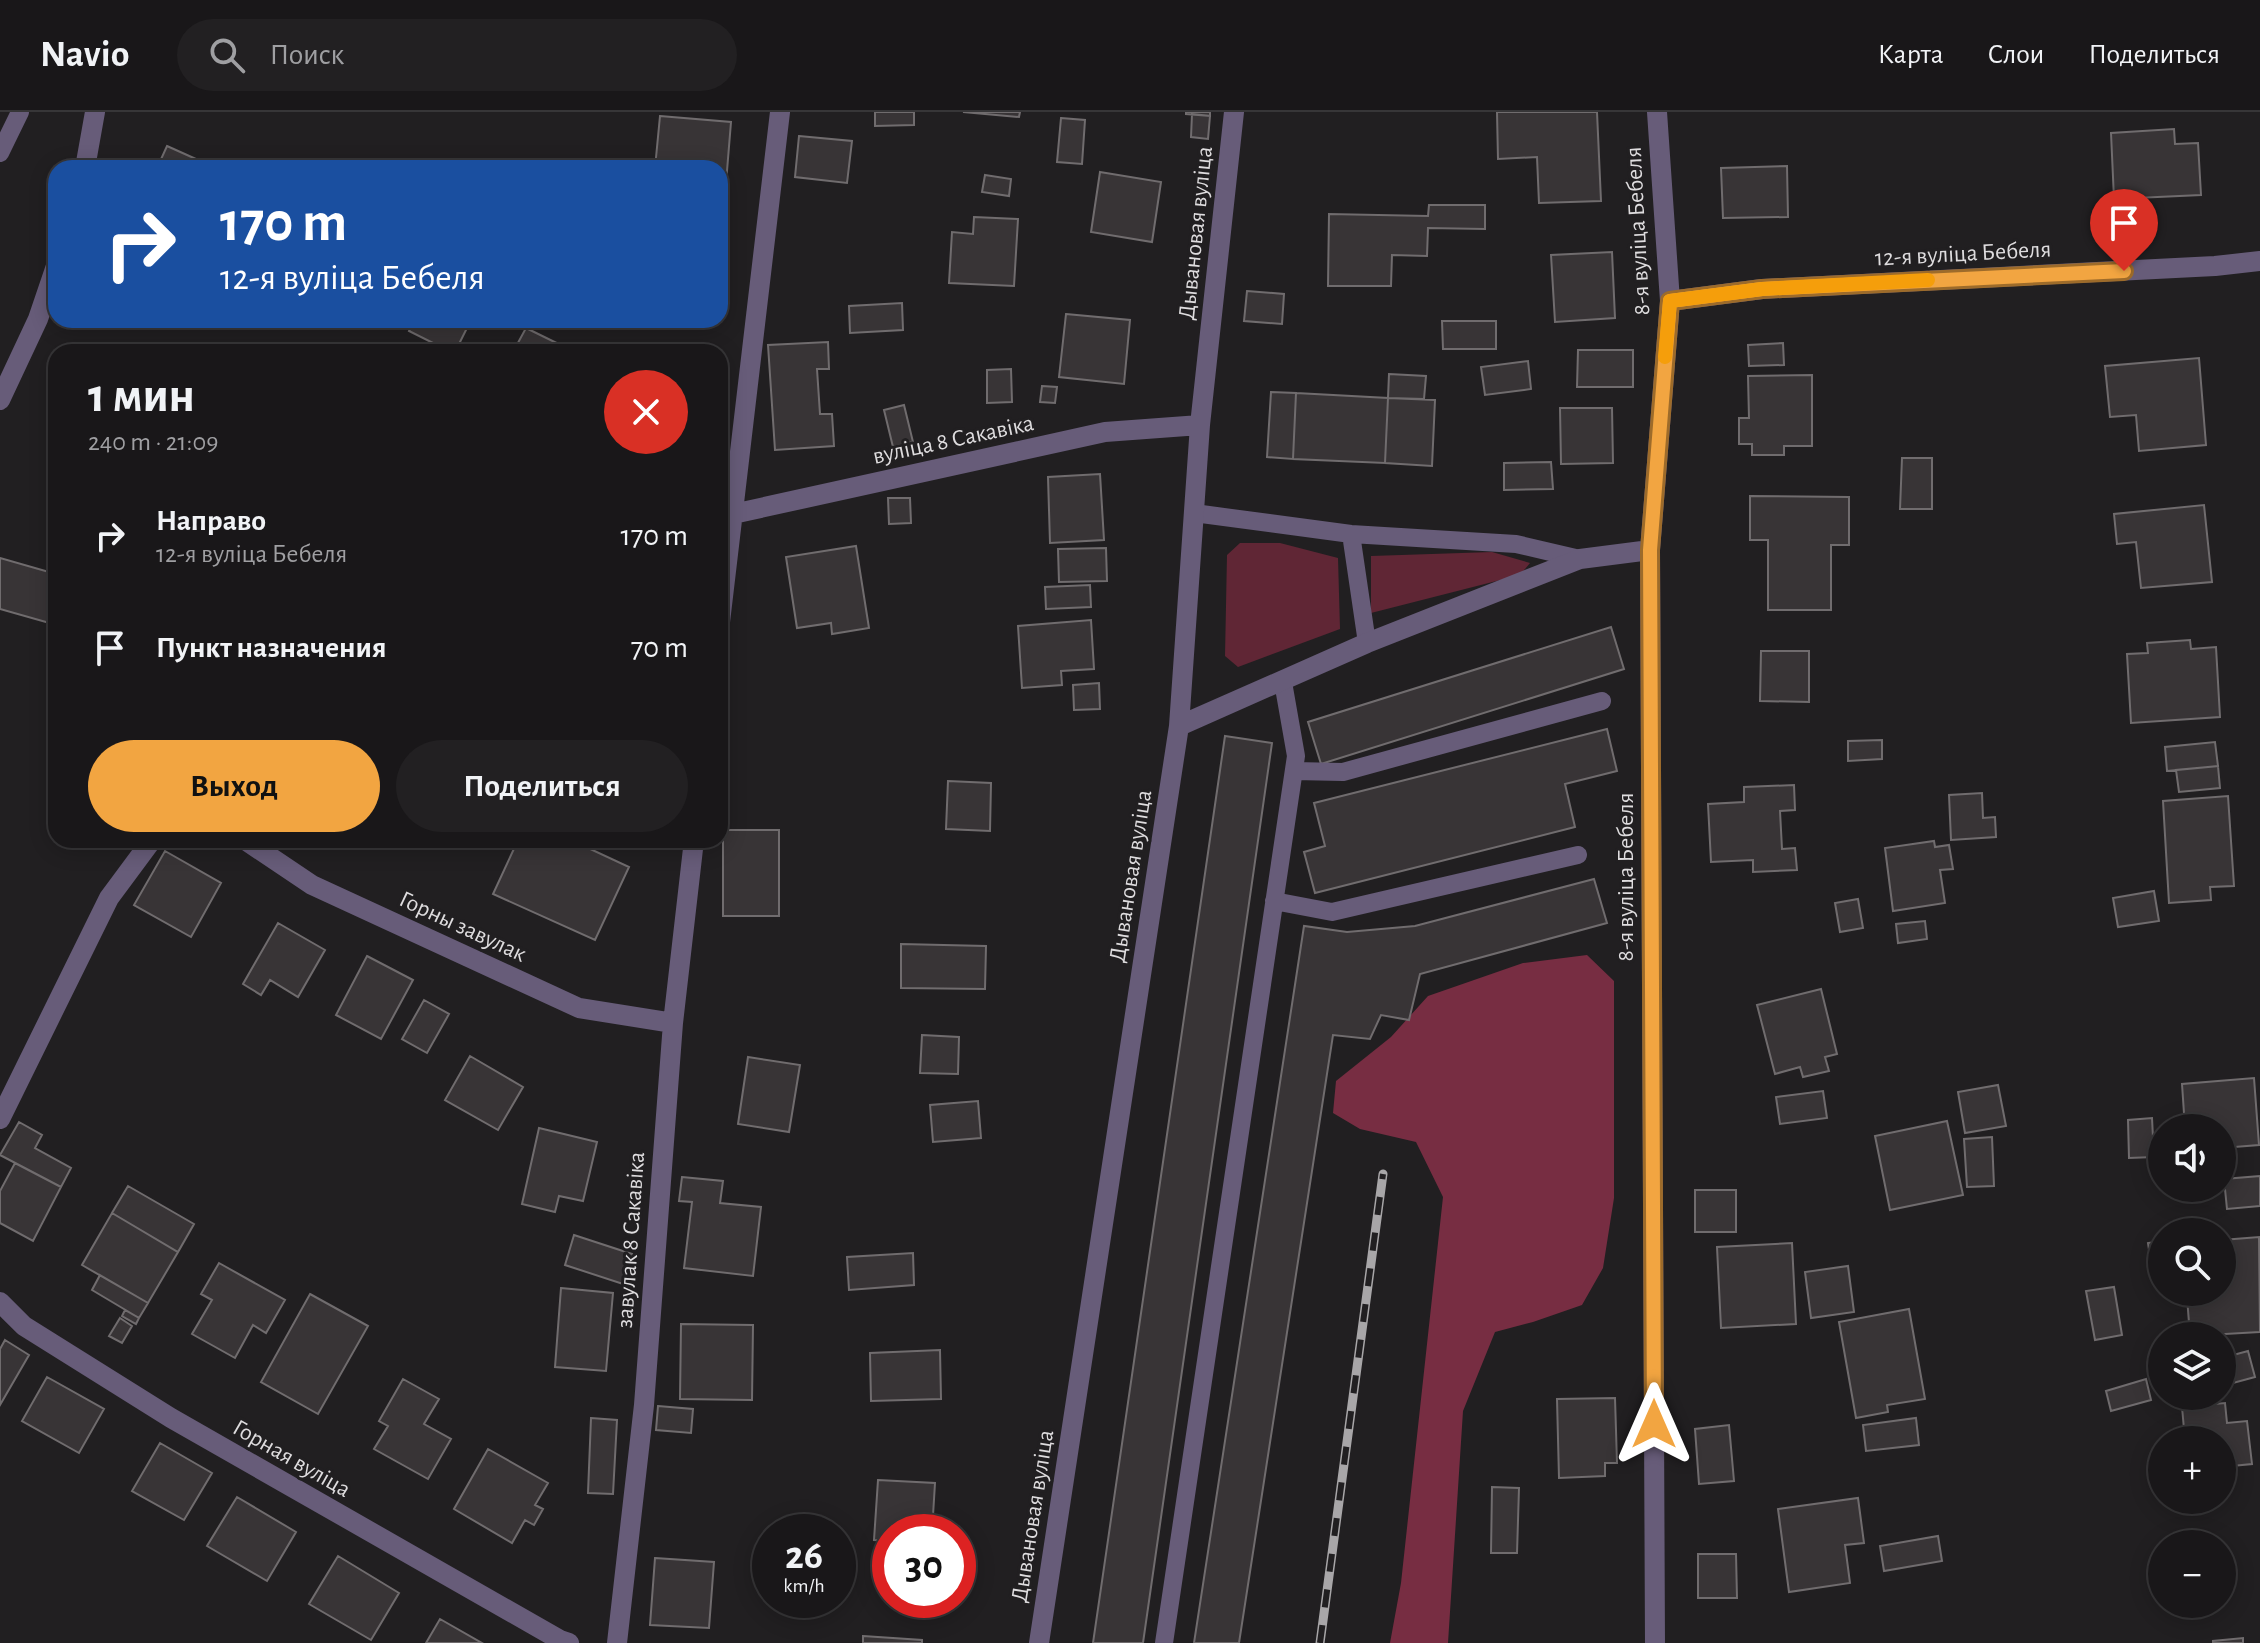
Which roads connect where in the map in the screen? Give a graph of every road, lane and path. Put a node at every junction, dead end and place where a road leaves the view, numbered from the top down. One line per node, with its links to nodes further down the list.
1 (20, 112): 6 (lane)
2 (95, 112): 7 (street)
3 (780, 112): 13 (street)
4 (1234, 112): 12 (street, Дывановая вуліца)
5 (1657, 112): 10 (street, 8-я вуліца Бебеля)
6 (0, 153)
7 (86, 160)
8 (2260, 261): 10 (street, 12-я вуліца Бебеля)
9 (48, 290): 11 (street)
10 (1670, 301): 17 (street, 8-я вуліца Бебеля)
11 (0, 400)
12 (1200, 425): 14 (street, вуліца 8 Сакавіка); 15 (street, Дывановая вуліца)
13 (728, 498)
14 (728, 513)
15 (1194, 513): 16 (lane); 22 (street, Дывановая вуліца)
16 (1351, 534): 18 (lane); 19 (lane)
17 (1650, 550): 18 (street); 36 (street, 8-я вуліца Бебеля)
18 (1580, 559): 19 (street)
19 (1367, 643): 20 (street)
20 (1283, 682): 22 (street); 23 (lane)
21 (1602, 701): 23 (lane)
22 (1179, 726): 34 (street, Дывановая вуліца)
23 (1294, 771): 28 (lane)
24 (146, 848): 30 (street)
25 (257, 848): 29 (street, Горны завулак)
26 (693, 848): 29 (street, завулак 8 Сакавіка)
27 (1578, 855): 28 (lane)
28 (1274, 901): 35 (lane)
29 (673, 1023): 33 (street, завулак 8 Сакавіка)
30 (0, 1119)
31 (0, 1302): 32 (street, Горная вуліца)
32 (569, 1643)
33 (617, 1643)
34 (1039, 1643)
35 (1164, 1643)
36 (1655, 1643)

